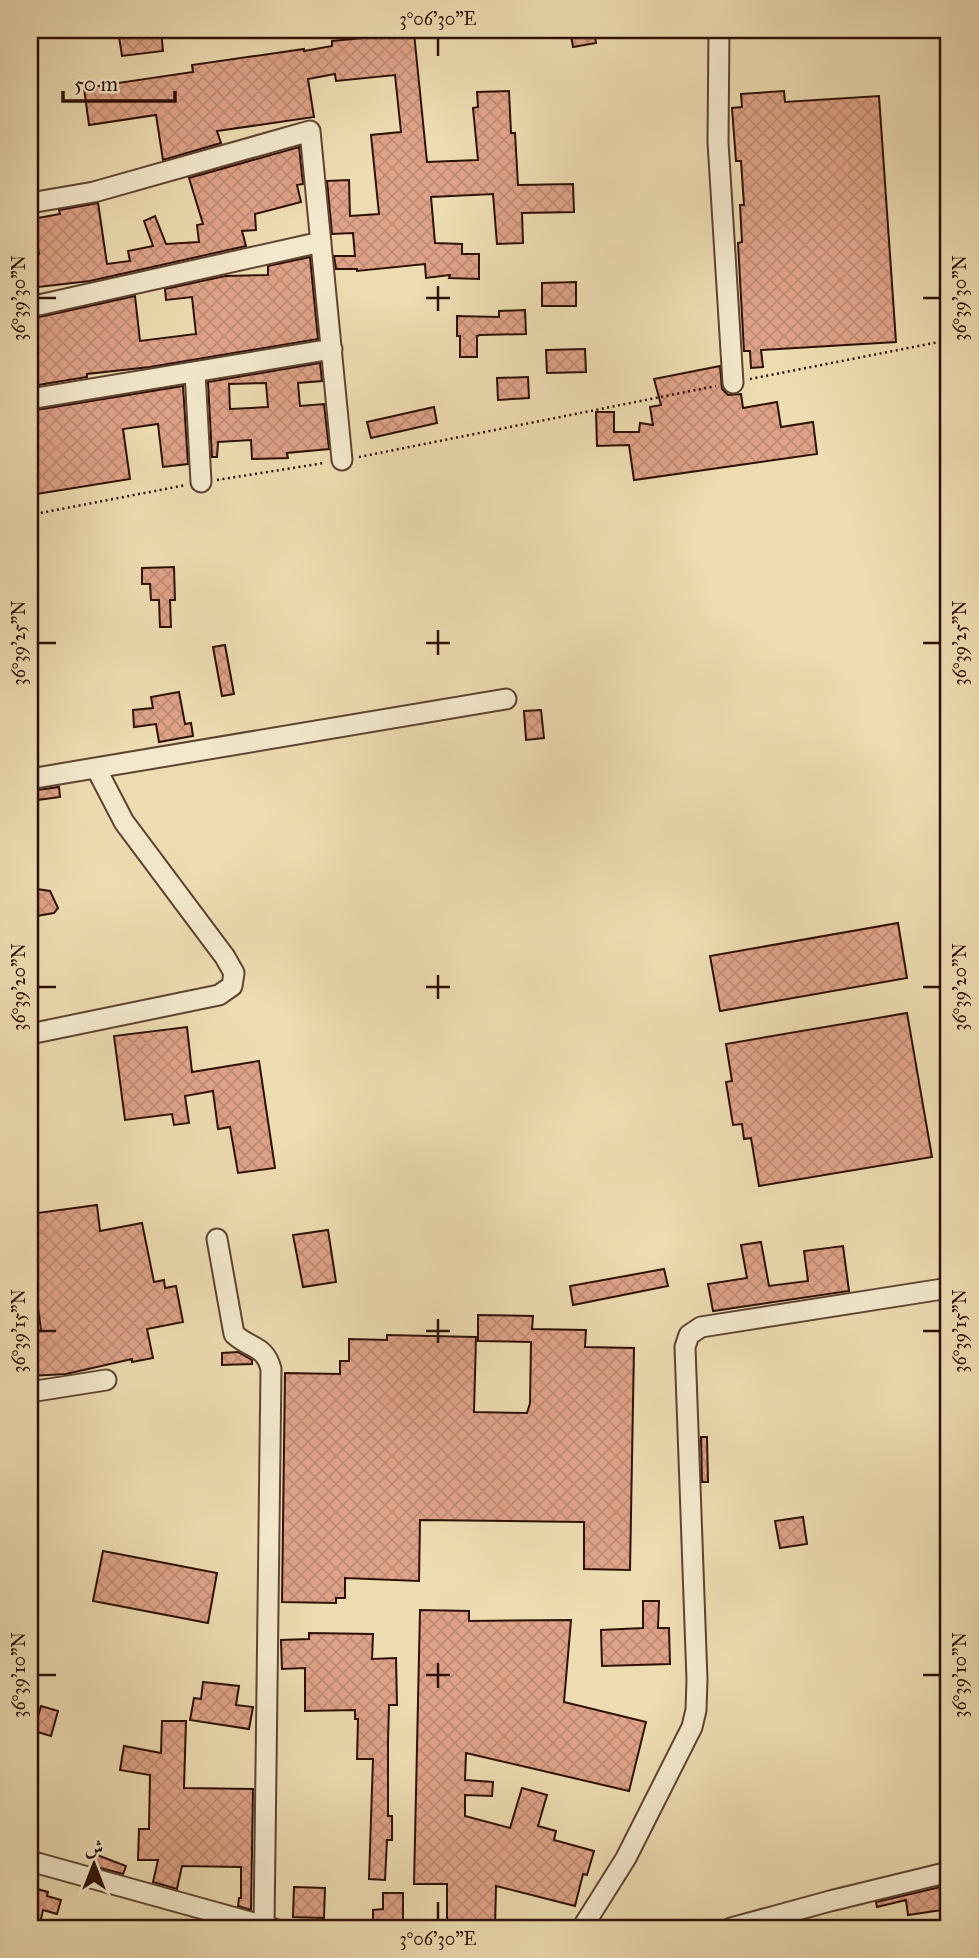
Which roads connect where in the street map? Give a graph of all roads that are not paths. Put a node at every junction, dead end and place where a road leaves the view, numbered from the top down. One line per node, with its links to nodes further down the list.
1 (719, 30): 7 (street)
2 (30, 203): 3 (street)
3 (321, 242): 4 (street); 5 (street)
4 (30, 307)
5 (332, 349): 6 (street); 9 (street)
6 (195, 372): 8 (street); 10 (street)
7 (733, 383)
8 (30, 399)
9 (342, 460)
10 (201, 482)
11 (506, 699): 12 (street)
12 (96, 768): 13 (street); 14 (street)
13 (30, 779)
14 (30, 1034)
15 (217, 1239): 21 (street)
16 (949, 1288): 22 (street)
17 (106, 1380): 18 (street)
18 (30, 1392)
19 (30, 1861): 21 (street)
20 (949, 1872): 23 (street)
21 (268, 1927)
22 (582, 1928)
23 (731, 1928)

